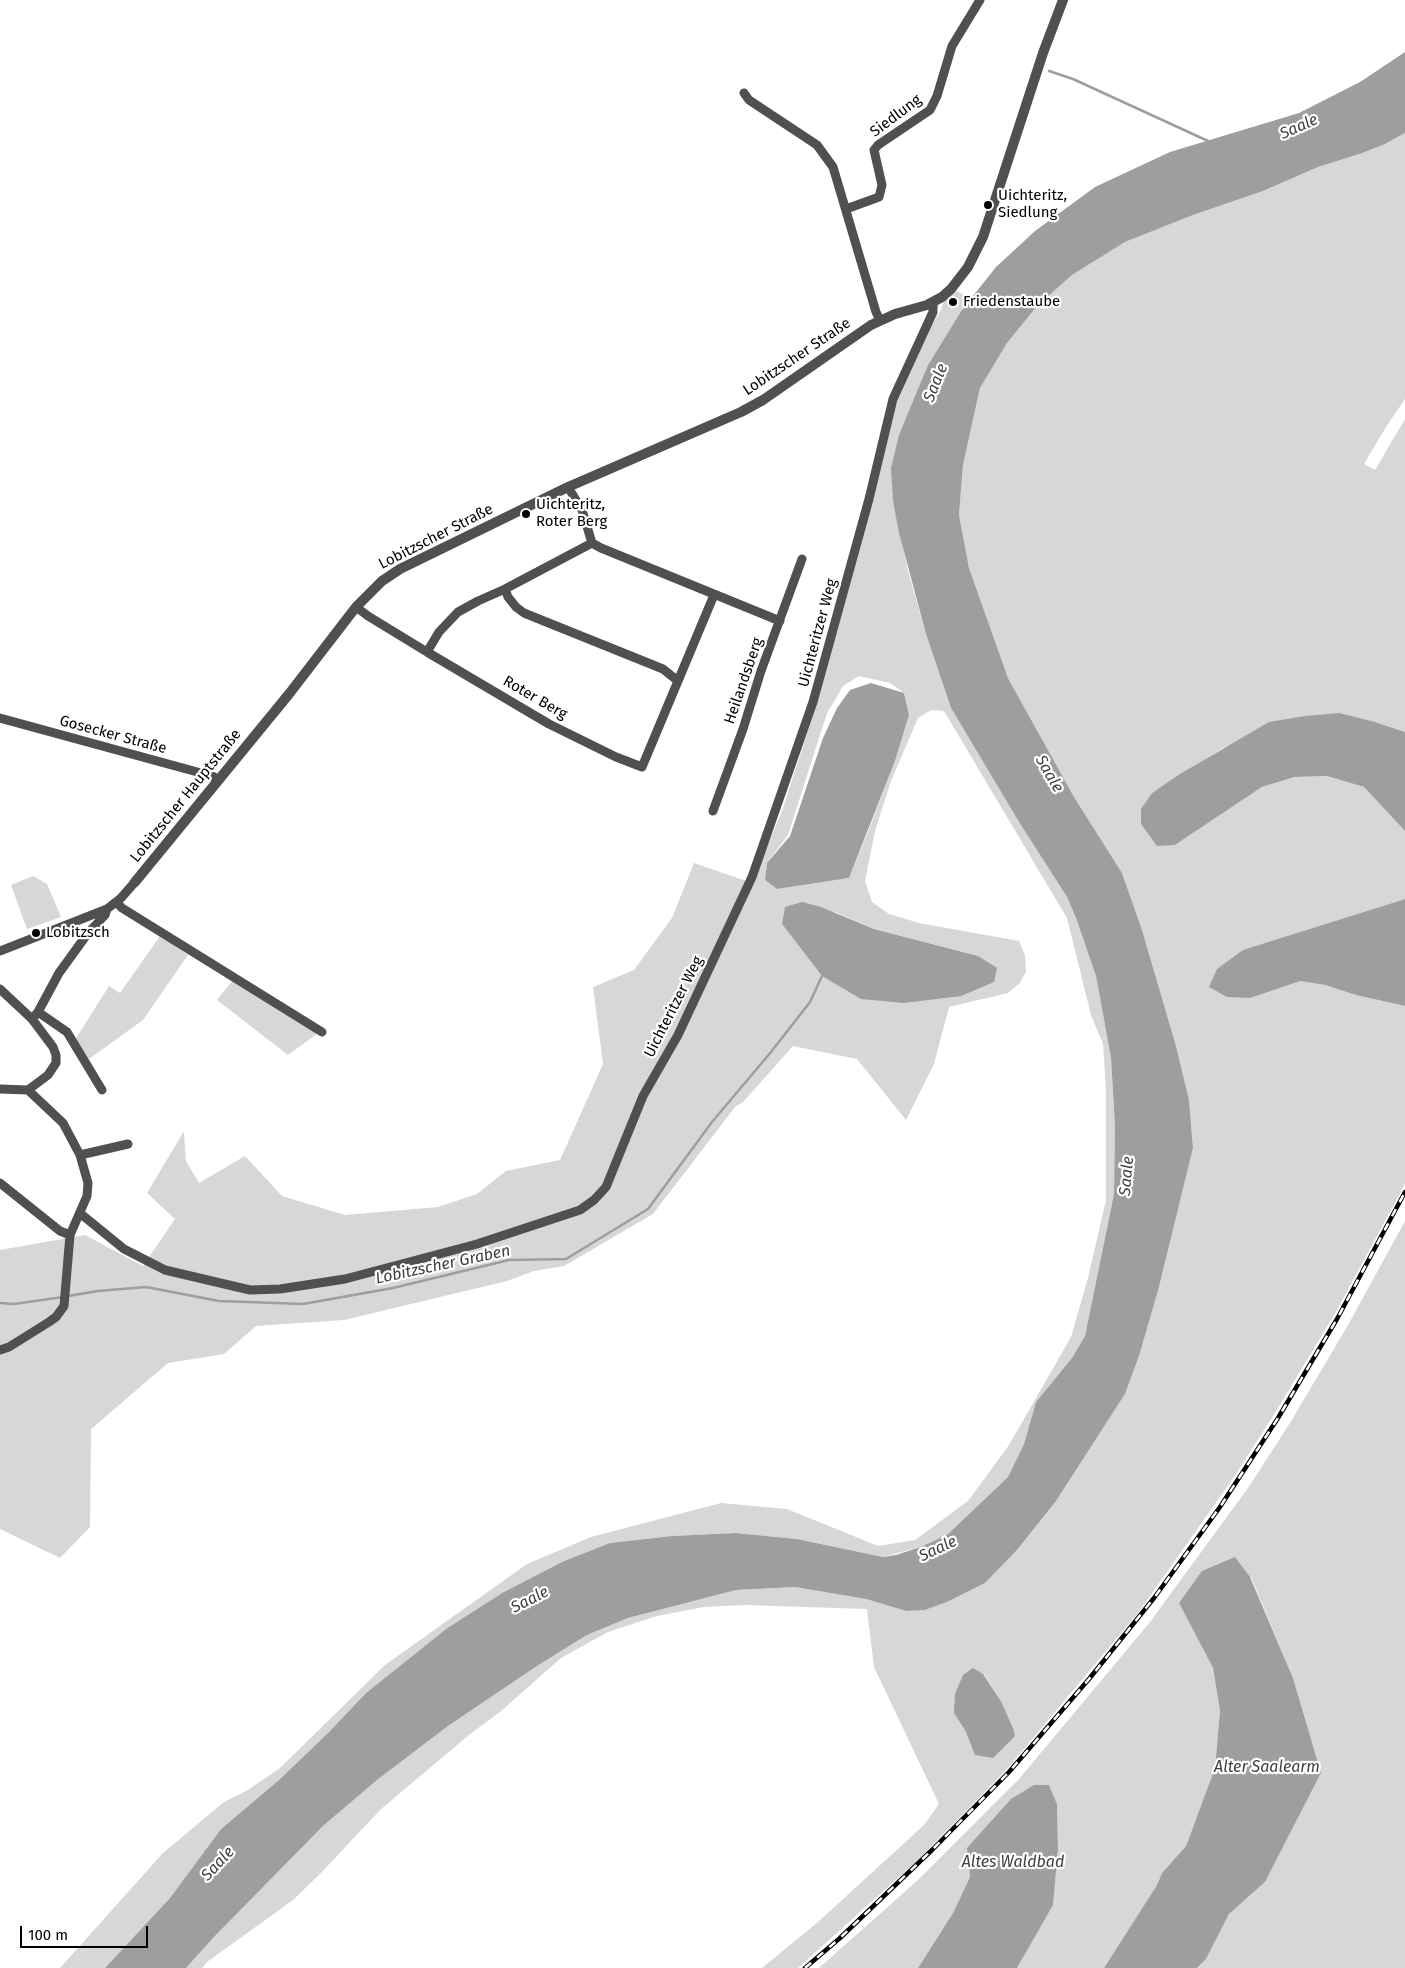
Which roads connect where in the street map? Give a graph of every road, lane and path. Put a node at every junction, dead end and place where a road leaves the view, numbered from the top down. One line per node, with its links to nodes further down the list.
1 (980, 0): 4 (street, Siedlung)
2 (1063, 0): 5 (street, Lobitzscher Straße)
3 (744, 93): 4 (street)
4 (846, 209): 6 (street)
5 (934, 302): 6 (street, Lobitzscher Straße); 32 (street, Uichteritzer Weg)
6 (880, 320): 7 (street, Lobitzscher Straße)
7 (568, 487): 8 (street); 12 (street, Lobitzscher Straße)
8 (592, 542): 10 (street); 11 (street)
9 (802, 559): 13 (street, Heilandsberg)
10 (505, 589): 14 (street); 15 (street)
11 (714, 595): 13 (street); 15 (street, Roter Berg)
12 (356, 607): 14 (street); 17 (street, Lobitzscher Hauptstraße)
13 (780, 621): 18 (street, Heilandsberg)
14 (427, 652): 15 (street, Roter Berg)
15 (678, 681)
16 (0, 718): 17 (street, Gosecker Straße)
17 (219, 780): 19 (street, Lobitzscher Hauptstraße)
18 (713, 811)
19 (135, 882): 20 (street, Lobitzscher Hauptstraße)
20 (118, 900): 21 (street, Lobitzscher Hauptstraße); 25 (street)
21 (107, 908): 22 (street, Lobitzscher Hauptstraße); 24 (street)
22 (0, 951)
23 (0, 990): 24 (street)
24 (35, 1016): 27 (street); 28 (street)
25 (322, 1032)
26 (0, 1089): 27 (street)
27 (28, 1090): 30 (street)
28 (102, 1090)
29 (128, 1144): 30 (street)
30 (80, 1155): 32 (street)
31 (0, 1183): 33 (street)
32 (80, 1214): 33 (street)
33 (70, 1235): 34 (street)
34 (0, 1350)

